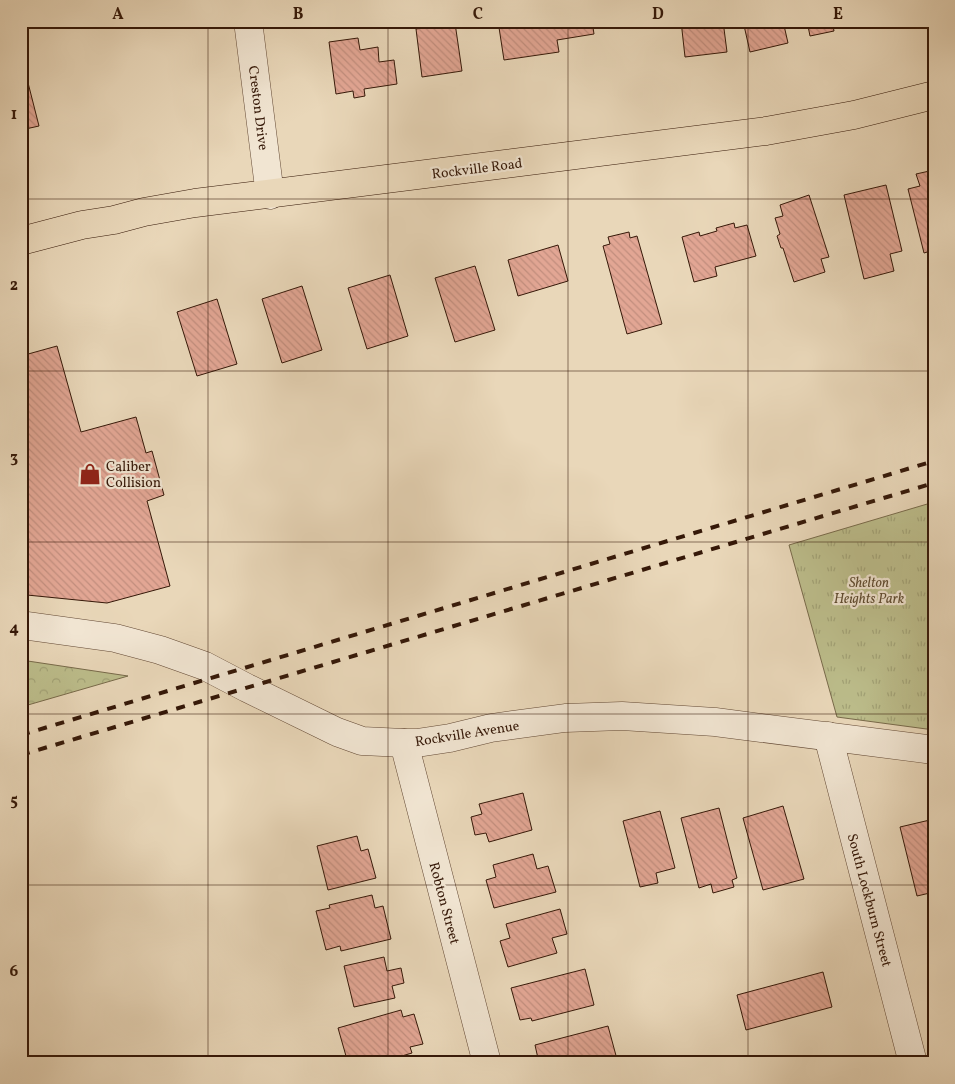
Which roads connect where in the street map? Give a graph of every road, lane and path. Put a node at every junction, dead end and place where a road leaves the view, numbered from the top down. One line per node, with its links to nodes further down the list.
1 (248, 21): 3 (street, Creston Drive)
2 (934, 96): 3 (main road, Rockville Road)
3 (270, 195): 4 (main road, Rockville Road)
4 (21, 241)
5 (21, 624): 7 (street, Rockville Avenue)
6 (828, 736): 7 (street, Rockville Avenue); 8 (street, Rockville Avenue); 10 (street, South Lockburn Street)
7 (404, 743): 9 (street, Robton Street)
8 (934, 750)
9 (487, 1063)
10 (913, 1063)

